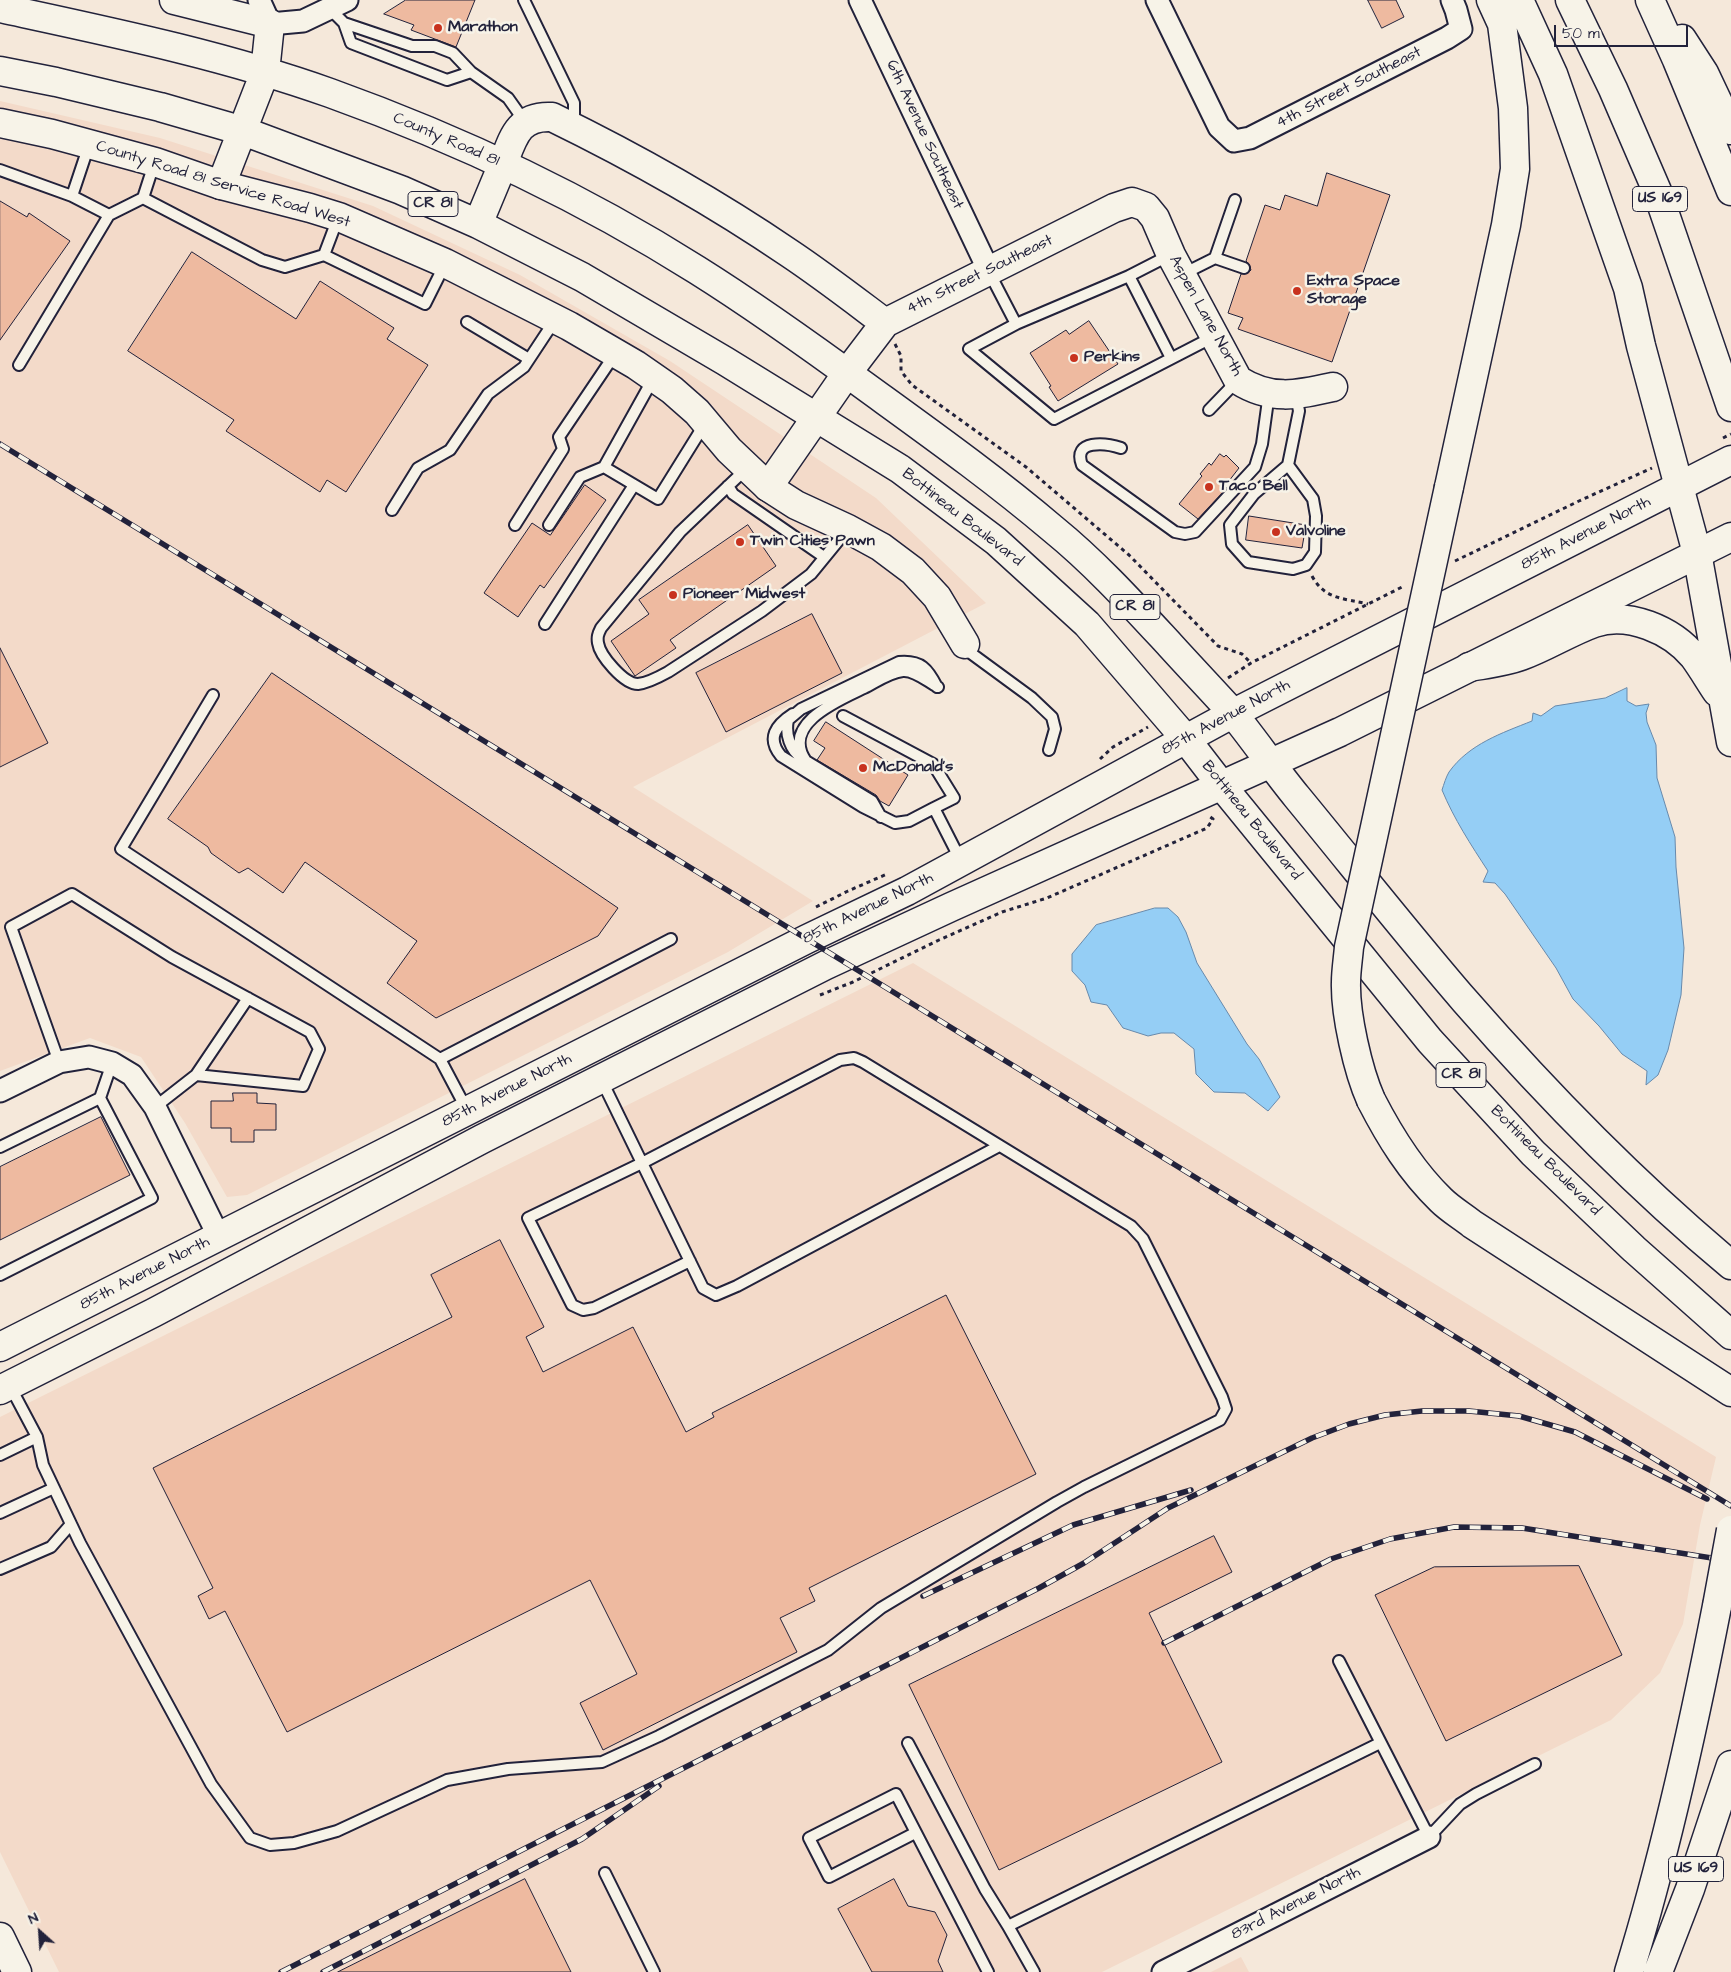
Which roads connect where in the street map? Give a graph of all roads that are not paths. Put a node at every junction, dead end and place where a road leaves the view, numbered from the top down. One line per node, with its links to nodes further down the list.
1 (174, 0): 13 (main road)
2 (524, 0): 19 (lane)
3 (860, 0): 40 (street, 6th Avenue Southeast)
4 (1157, 0): 5 (street, 4th Street Southeast)
5 (1452, 0)
6 (1491, 0): 116 (main road, bridge)
7 (1519, 0): 67 (main road)
8 (1570, 0): 57 (main road, US 169)
9 (1650, 0): 27 (main road)
10 (1657, 0): 20 (main road)
11 (0, 8): 15 (main road, County Road 81 / CR 81)
12 (340, 11): 13 (street); 16 (lane); 16 (lane)
13 (264, 12): 15 (main road)
14 (0, 71): 21 (main road, CR 81)
15 (265, 72): 21 (main road); 24 (main road, County Road 81 / CR 81)
16 (471, 72): 17 (lane)
17 (525, 122): 19 (main road); 24 (main road)
18 (0, 124): 22 (main road, County Road 81 Service Road West)
19 (573, 128): 44 (main road)
20 (1731, 130)
21 (243, 131): 26 (main road); 34 (main road, CR 81)
22 (90, 144): 23 (main road, County Road 81 Service Road West); 28 (lane)
23 (155, 162): 26 (main road, County Road 81 Service Road West); 29 (lane)
24 (503, 164): 34 (main road); 51 (main road, County Road 81 / CR 81)
25 (0, 170): 28 (lane)
26 (221, 186): 33 (main road, County Road 81 Service Road West)
27 (1731, 191)
28 (72, 196): 32 (lane)
29 (142, 198): 32 (lane); 35 (lane)
30 (1235, 200): 36 (lane)
31 (1132, 202): 38 (main road, Aspen Lane North); 40 (main road, 4th Street Southeast)
32 (108, 215): 50 (lane)
33 (339, 218): 35 (lane); 37 (main road, County Road 81 Service Road West)
34 (478, 224): 59 (main road, Bottineau Boulevard / CR 81)
35 (324, 255): 37 (lane)
36 (1214, 258): 38 (lane); 39 (lane)
37 (446, 263): 42 (main road, County Road 81 Service Road West)
38 (1176, 265): 41 (lane); 46 (main road, Aspen Lane North)
39 (1244, 268)
40 (989, 271): 44 (main road, 4th Street Southeast); 45 (lane)
41 (1129, 276): 45 (lane); 48 (lane)
42 (555, 319): 47 (main road, County Road 81 Service Road West); 49 (lane)
43 (467, 322): 49 (lane)
44 (885, 323): 51 (main road, 4th Street Southeast)
45 (1016, 324): 48 (lane)
46 (1214, 337): 48 (lane); 53 (main road, Aspen Lane North)
47 (615, 353): 52 (main road, County Road 81 Service Road West); 70 (lane)
48 (1171, 358)
49 (529, 359): 69 (lane)
50 (19, 365)
51 (847, 373): 59 (main road, 4th Street Southeast); 82 (main road, CR 81)
52 (654, 378): 60 (main road, County Road 81 Service Road West); 64 (lane)
53 (1238, 380): 55 (main road, Aspen Lane North); 58 (lane)
54 (1333, 386): 56 (main road, Aspen Lane North)
55 (1269, 393): 56 (main road, Aspen Lane North); 61 (lane)
56 (1296, 395): 63 (lane)
57 (1731, 407)
58 (1209, 410)
59 (817, 417): 68 (main road, 4th Street Southeast); 84 (main road, Bottineau Boulevard / CR 81)
60 (706, 422): 65 (main road, County Road 81 Service Road West); 66 (lane)
61 (1121, 448)
62 (1731, 460): 67 (main road, 85th Avenue North)
63 (1288, 465): 63 (lane)
64 (604, 467): 66 (lane); 71 (lane)
65 (738, 477): 68 (main road, County Road 81 Service Road West); 75 (lane); 75 (lane)
66 (634, 485): 76 (lane)
67 (1680, 486): 74 (main road); 82 (main road, 85th Avenue North)
68 (768, 487): 72 (main road, County Road 81 Service Road West)
69 (392, 510)
70 (515, 525)
71 (549, 525)
72 (848, 529): 75 (lane); 77 (main road, County Road 81 Service Road West)
73 (1731, 536): 74 (main road, 85th Avenue North)
74 (1697, 553): 78 (main road, 85th Avenue North); 80 (main road)
75 (824, 557)
76 (545, 624)
77 (965, 644): 86 (lane)
78 (1469, 667): 80 (main road); 88 (main road, 85th Avenue North)
79 (213, 695): 96 (lane)
80 (1724, 702): 85 (main road)
81 (794, 714): 87 (lane); 87 (lane); 91 (lane)
82 (1232, 714): 84 (main road, 85th Avenue North); 88 (main road, CR 81)
83 (844, 716): 90 (lane)
84 (1185, 738): 89 (main road, Bottineau Boulevard / CR 81); 92 (main road, 85th Avenue North)
85 (1731, 742)
86 (1048, 750)
87 (806, 761): 91 (lane)
88 (1270, 764): 89 (main road, 85th Avenue North); 111 (main road, CR 81)
89 (1222, 786): 100 (main road, 85th Avenue North); 113 (main road, Bottineau Boulevard / CR 81)
90 (934, 808): 91 (lane); 92 (lane)
91 (881, 817)
92 (961, 862): 95 (main road, 85th Avenue North)
93 (670, 939): 96 (lane)
94 (248, 998): 97 (lane); 99 (lane); 99 (lane)
95 (586, 1051): 100 (main road); 104 (main road, 85th Avenue North)
96 (440, 1059): 104 (lane)
97 (59, 1062): 98 (street); 101 (street)
98 (112, 1063): 102 (lane); 103 (street)
99 (196, 1075): 103 (lane)
100 (600, 1079): 105 (main road, 85th Avenue North); 108 (lane)
101 (0, 1091)
102 (100, 1098): 107 (lane); 112 (lane)
103 (155, 1108): 109 (street)
104 (468, 1111): 105 (main road); 109 (main road, 85th Avenue North)
105 (482, 1140): 115 (main road, 85th Avenue North)
106 (999, 1146): 108 (lane); 110 (lane); 121 (lane)
107 (0, 1148)
108 (642, 1163): 110 (lane); 110 (lane)
109 (219, 1236): 114 (main road, 85th Avenue North)
110 (690, 1261)
111 (1731, 1265)
112 (0, 1274)
113 (1731, 1336)
114 (0, 1347)
115 (5, 1387): 117 (lane)
116 (1731, 1392)
117 (37, 1437): 118 (lane); 119 (lane)
118 (0, 1455)
119 (54, 1488): 120 (lane); 121 (lane)
120 (0, 1513)
121 (71, 1524): 123 (lane)
122 (1731, 1530): 139 (main road, bridge)
123 (0, 1570)
124 (1339, 1661): 126 (lane)
125 (908, 1743): 132 (lane)
126 (1380, 1743): 130 (lane); 132 (lane)
127 (1535, 1764): 130 (lane)
128 (1731, 1765): 140 (main road, US 169)
129 (916, 1832): 129 (lane); 136 (lane)
130 (1429, 1837): 138 (street, 83rd Avenue North)
131 (606, 1873): 135 (lane)
132 (1008, 1926): 137 (lane)
133 (0, 1937): 134 (main road)
134 (17, 1972)
135 (654, 1972)
136 (988, 1972)
137 (1034, 1972)
138 (1164, 1972)
139 (1629, 1972)
140 (1658, 1972)

